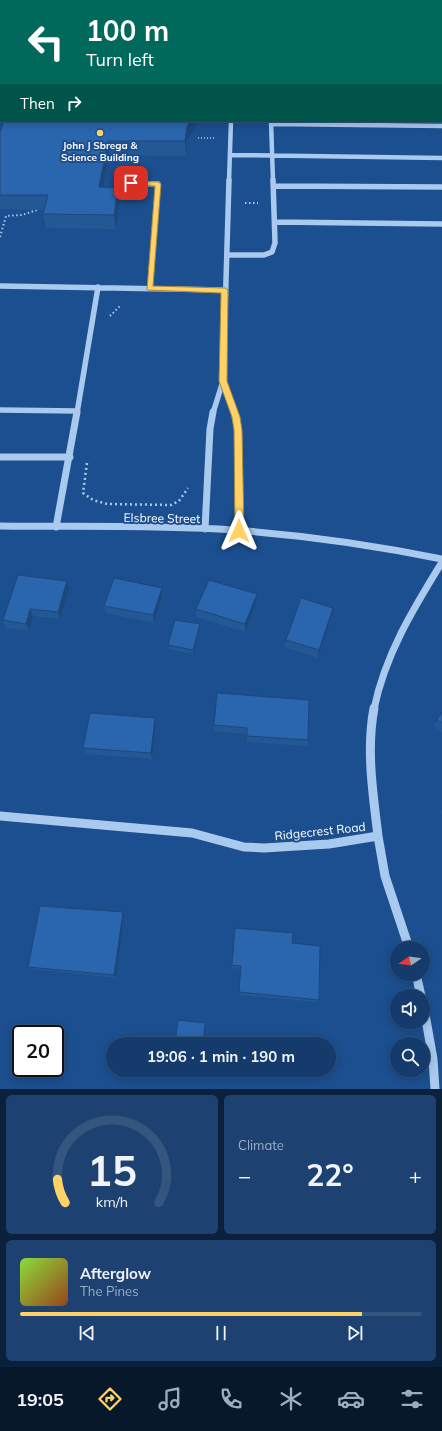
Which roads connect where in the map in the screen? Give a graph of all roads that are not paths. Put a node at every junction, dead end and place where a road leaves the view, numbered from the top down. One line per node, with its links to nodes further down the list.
1 (231, 122): 4 (street)
2 (271, 123): 3 (street); 5 (street)
3 (442, 126)
4 (230, 155): 5 (street); 12 (street)
5 (272, 156): 6 (street); 8 (street)
6 (442, 158)
7 (118, 183): 15 (street)
8 (274, 186): 9 (street); 10 (street)
9 (442, 187)
10 (275, 222): 11 (street); 12 (street)
11 (442, 224)
12 (227, 255): 16 (street)
13 (0, 286): 14 (street)
14 (98, 287): 15 (street); 19 (street)
15 (150, 288): 16 (street)
16 (225, 290): 17 (street)
17 (223, 381): 24 (street); 25 (street)
18 (0, 410): 19 (street)
19 (77, 411): 21 (street)
20 (0, 456): 21 (street)
21 (70, 457): 23 (street)
22 (0, 526): 23 (street, Elsbree Street)
23 (56, 527): 24 (street, Elsbree Street)
24 (205, 530): 25 (street, Elsbree Street)
25 (239, 531): 26 (street, Elsbree Street)
26 (442, 558)
27 (442, 562): 29 (street, Ridgecrest Road)
28 (0, 816): 29 (street, Ridgecrest Road)
29 (378, 836): 30 (street)
30 (407, 941)
31 (428, 1029): 32 (street)
32 (435, 1089)

